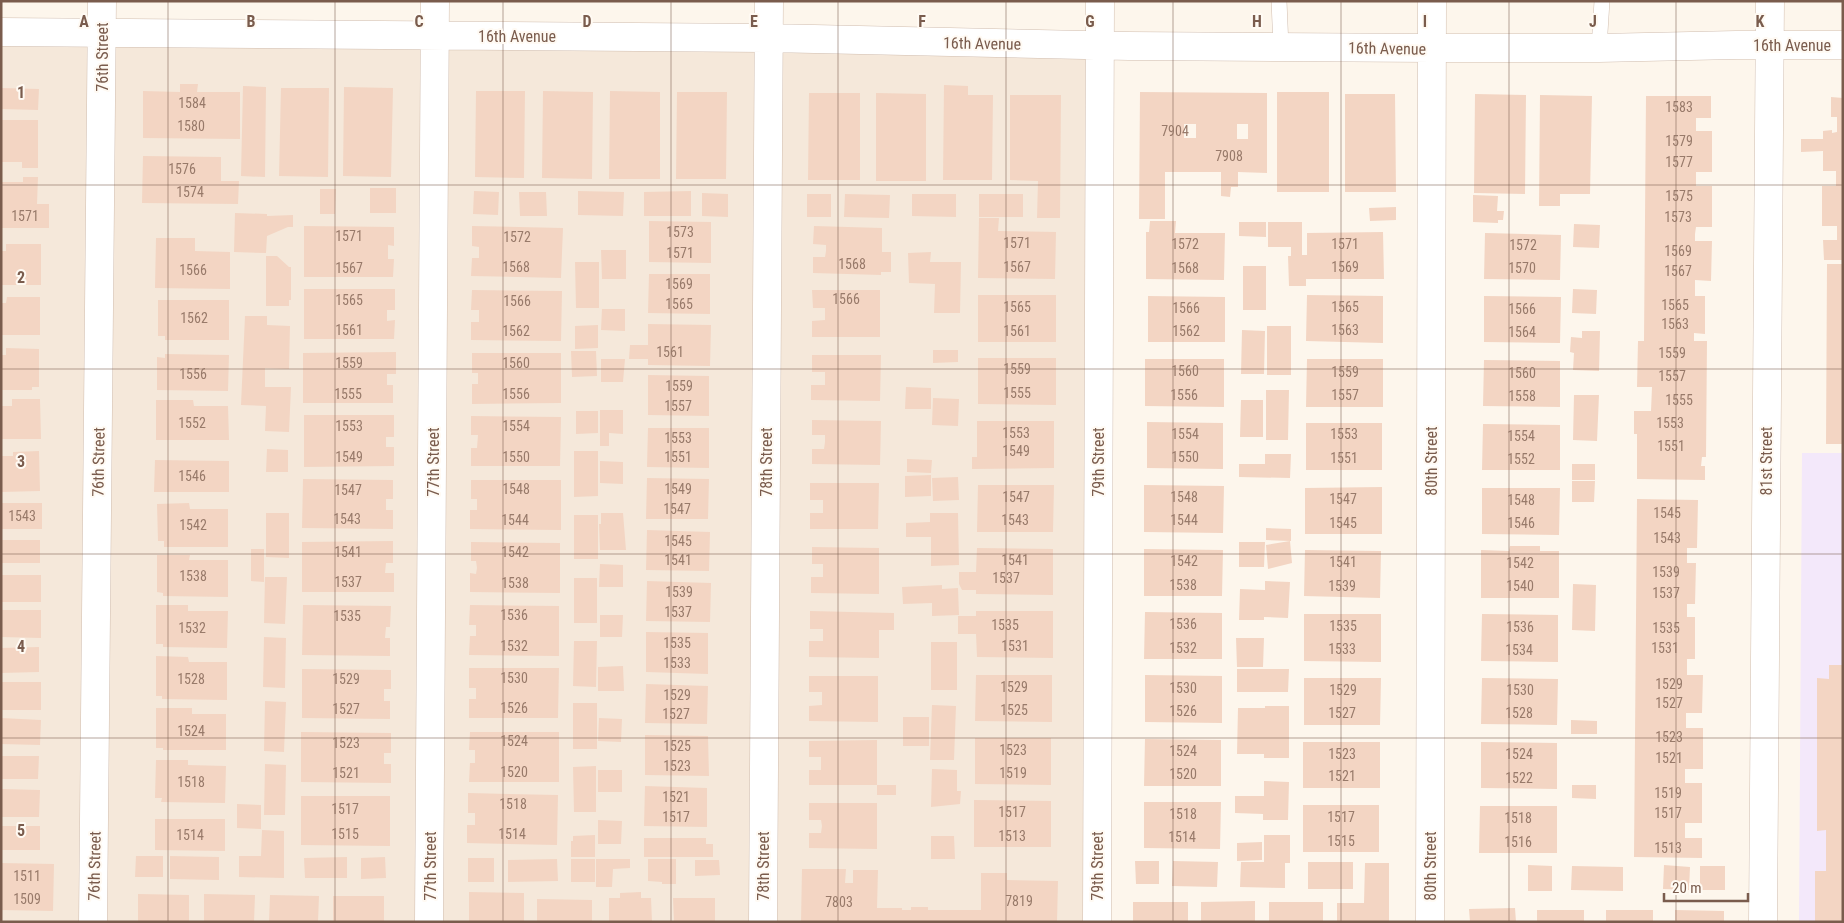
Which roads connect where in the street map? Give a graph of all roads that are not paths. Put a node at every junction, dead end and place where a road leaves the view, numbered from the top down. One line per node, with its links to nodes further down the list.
1 (102, 1): 10 (street, 76th Street)
2 (435, 1): 11 (street, 77th Street)
3 (769, 1): 12 (street, 78th Street)
4 (1100, 1): 13 (street, 79th Street)
5 (1279, 1): 16 (lane)
6 (1432, 1): 17 (street, 80th Street)
7 (1602, 1): 18 (lane)
8 (1770, 1): 14 (street, 81st Street)
9 (1, 32): 10 (street, 16th Avenue)
10 (102, 32): 11 (street, 16th Avenue); 19 (street, 76th Street)
11 (435, 35): 12 (street, 16th Avenue); 20 (street, 77th Street)
12 (769, 38): 13 (street, 16th Avenue); 21 (street, 78th Street)
13 (1100, 45): 16 (street, 16th Avenue); 22 (street, 79th Street)
14 (1769, 45): 15 (street, 16th Avenue); 18 (street, 16th Avenue); 24 (street, 81st Street)
15 (1843, 46)
16 (1281, 47): 17 (street, 16th Avenue)
17 (1432, 48): 18 (street, 16th Avenue); 23 (street, 80th Street)
18 (1599, 48)
19 (93, 922)
20 (429, 922)
21 (762, 922)
22 (1097, 922)
23 (1430, 922)
24 (1763, 922)

